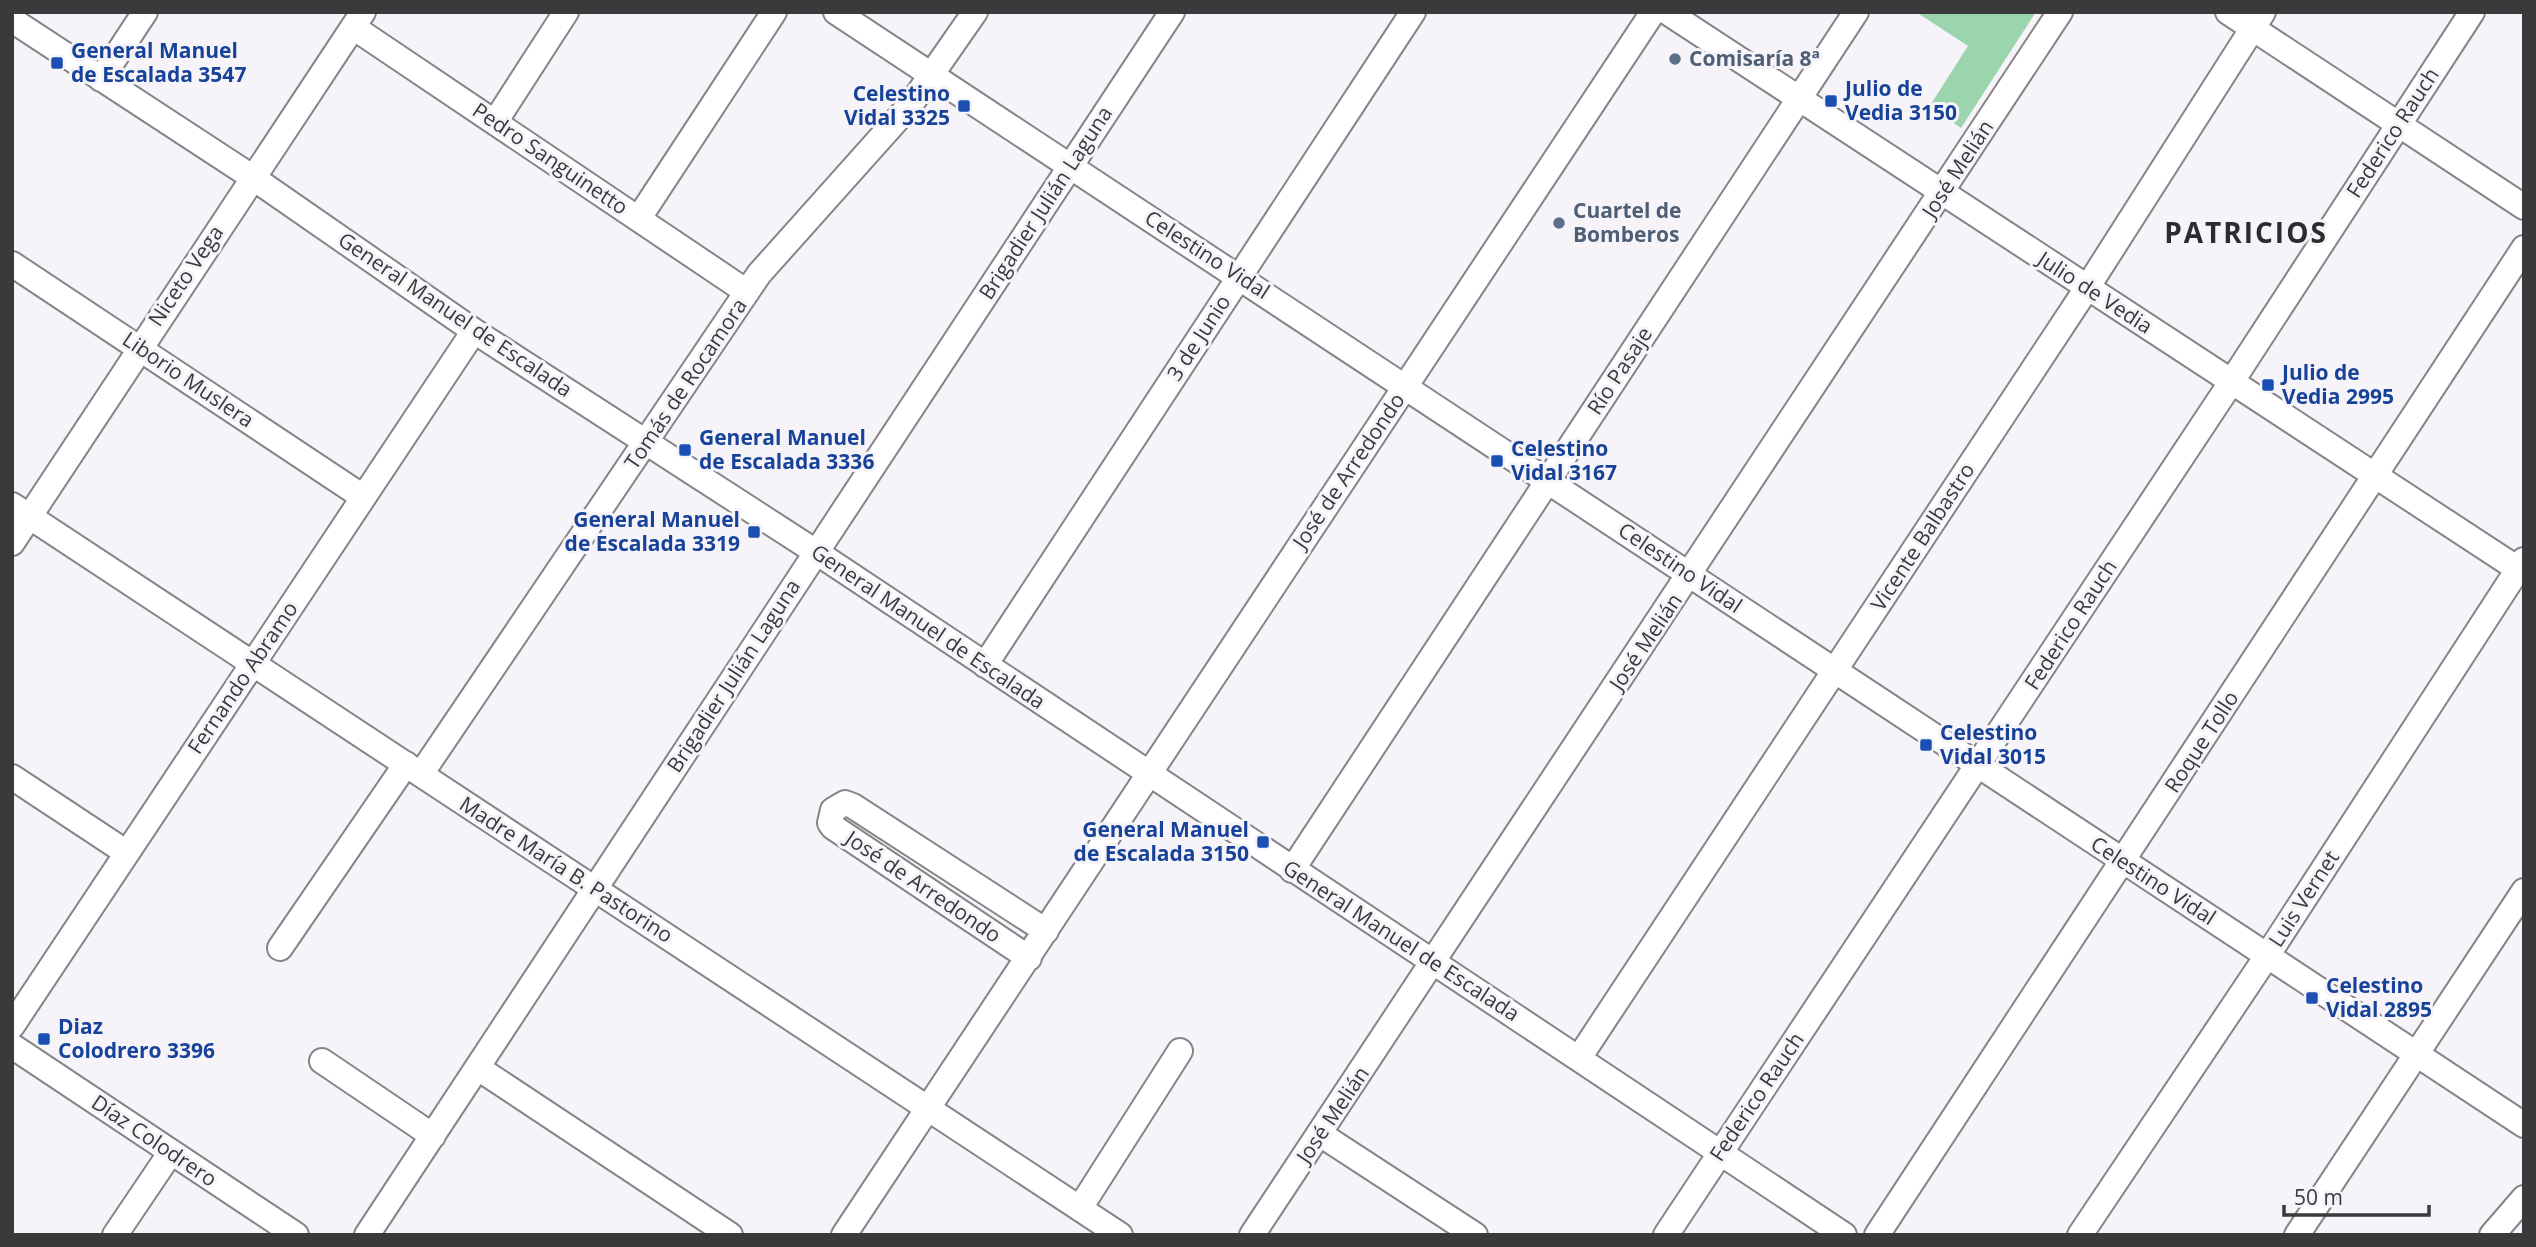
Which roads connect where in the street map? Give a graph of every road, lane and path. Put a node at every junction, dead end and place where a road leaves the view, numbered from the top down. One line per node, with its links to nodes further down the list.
1 (145, 12): 18 (street)
2 (566, 12): 20 (street)
3 (774, 12): 26 (street)
4 (836, 12): 17 (street, Celestino Vidal)
5 (975, 12): 17 (street, Tomás de Rocamora)
6 (1172, 12): 22 (street, Brigadier Julián Laguna)
7 (1413, 12): 29 (street, 3 de Junio)
8 (1653, 12): 35 (street, José de Arredondo)
9 (1667, 12): 19 (street, Julio de Vedia)
10 (1856, 12): 19 (street, Río Pasaje)
11 (2060, 12): 24 (street, José Melián)
12 (2228, 12): 16 (street)
13 (2472, 12): 21 (street, Federico Rauch)
14 (12, 20): 18 (street, General Manuel de Escalada)
15 (358, 20): 20 (street, Pedro Sanguinetto); 23 (street, Niceto Vega)
16 (2258, 20): 21 (street); 30 (street, Vicente Balbastro)
17 (933, 77): 22 (street, Celestino Vidal); 31 (street, Tomás de Rocamora)
18 (101, 79): 23 (street, General Manuel de Escalada)
19 (1799, 99): 24 (street, Julio de Vedia); 38 (street, Río Pasaje)
20 (495, 122): 26 (street, Pedro Sanguinetto)
21 (2399, 124): 25 (street); 34 (street, Federico Rauch)
22 (1071, 165): 29 (street, Celestino Vidal); 42 (street, Brigadier Julián Laguna)
23 (252, 177): 32 (street, General Manuel de Escalada); 33 (street, Niceto Vega)
24 (1943, 192): 30 (street, Julio de Vedia); 44 (street, José Melián)
25 (2524, 207)
26 (639, 218): 31 (street, Pedro Sanguinetto)
27 (2524, 248): 37 (street, Roque Tollo)
28 (12, 264): 33 (street, Liborio Muslera)
29 (1239, 276): 35 (street, Celestino Vidal); 46 (street, 3 de Junio)
30 (2087, 288): 34 (street, Julio de Vedia); 47 (street, Vicente Balbastro)
31 (747, 292): 36 (street, Tomás de Rocamora)
32 (474, 331): 36 (street, General Manuel de Escalada); 39 (street, Fernando Abramo)
33 (139, 347): 39 (street, Liborio Muslera); 40 (street, Niceto Vega)
34 (2232, 382): 37 (street, Julio de Vedia); 48 (street, Federico Rauch)
35 (1405, 386): 38 (street, Celestino Vidal); 50 (street, José de Arredondo)
36 (647, 444): 42 (street, General Manuel de Escalada); 49 (street, Tomás de Rocamora)
37 (2375, 477): 43 (street, Julio de Vedia); 53 (street, Roque Tollo)
38 (1548, 480): 44 (street, Celestino Vidal); 54 (street, Río Pasaje)
39 (363, 497): 45 (street, Fernando Abramo)
40 (21, 511): 41 (street, Niceto Vega); 45 (street, Madre María B. Pastorino)
41 (12, 543)
42 (816, 552): 46 (street, General Manuel de Escalada); 55 (street, Brigadier Julián Laguna)
43 (2522, 567): 59 (street, Luis Vernet)
44 (1690, 576): 47 (street, Celestino Vidal); 61 (street, José Melián)
45 (253, 663): 49 (street, Madre María B. Pastorino); 52 (street, Fernando Abramo)
46 (985, 665): 50 (street, General Manuel de Escalada)
47 (1835, 671): 48 (street, Celestino Vidal); 66 (street, Vicente Balbastro)
48 (1978, 765): 53 (street, Celestino Vidal); 74 (street, Federico Rauch)
49 (413, 769): 55 (street, Madre María B. Pastorino); 58 (street, Tomás de Rocamora)
50 (1148, 774): 54 (street, General Manuel de Escalada); 57 (street, José de Arredondo)
51 (12, 777): 52 (street)
52 (127, 853): 62 (street, Fernando Abramo)
53 (2124, 862): 59 (street, Celestino Vidal); 87 (street, Roque Tollo)
54 (1292, 870): 61 (street, General Manuel de Escalada)
55 (594, 889): 68 (street, Brigadier Julián Laguna); 69 (street, Madre María B. Pastorino)
56 (2524, 891): 65 (street)
57 (1046, 931): 60 (street, José de Arredondo); 60 (street, José de Arredondo)
58 (280, 948)
59 (2267, 956): 65 (street, Celestino Vidal); 88 (street, Luis Vernet)
60 (1029, 958): 69 (street, José de Arredondo)
61 (1434, 962): 66 (street, General Manuel de Escalada); 71 (street, José Melián)
62 (12, 1026)
63 (12, 1046): 73 (street, Díaz Colodrero)
64 (1180, 1051): 76 (street)
65 (2416, 1055): 70 (street, Celestino Vidal); 89 (street)
66 (1579, 1058): 74 (street, General Manuel de Escalada)
67 (322, 1062): 72 (street)
68 (478, 1068): 72 (street, Brigadier Julián Laguna); 80 (street)
69 (930, 1108): 76 (street, Madre María B. Pastorino); 81 (street, José de Arredondo)
70 (2524, 1125)
71 (1320, 1134): 83 (street, José Melián); 84 (street)
72 (433, 1136): 79 (street, Brigadier Julián Laguna)
73 (171, 1152): 77 (street); 78 (street, Díaz Colodrero)
74 (1720, 1152): 85 (street, Federico Rauch); 86 (street, General Manuel de Escalada)
75 (2524, 1198): 90 (street)
76 (1080, 1208): 82 (street, Madre María B. Pastorino)
77 (115, 1235)
78 (296, 1235)
79 (367, 1235)
80 (730, 1235)
81 (844, 1235)
82 (1120, 1235)
83 (1252, 1235)
84 (1475, 1235)
85 (1666, 1235)
86 (1844, 1235)
87 (1877, 1235)
88 (2080, 1235)
89 (2297, 1235)
90 (2492, 1235)

